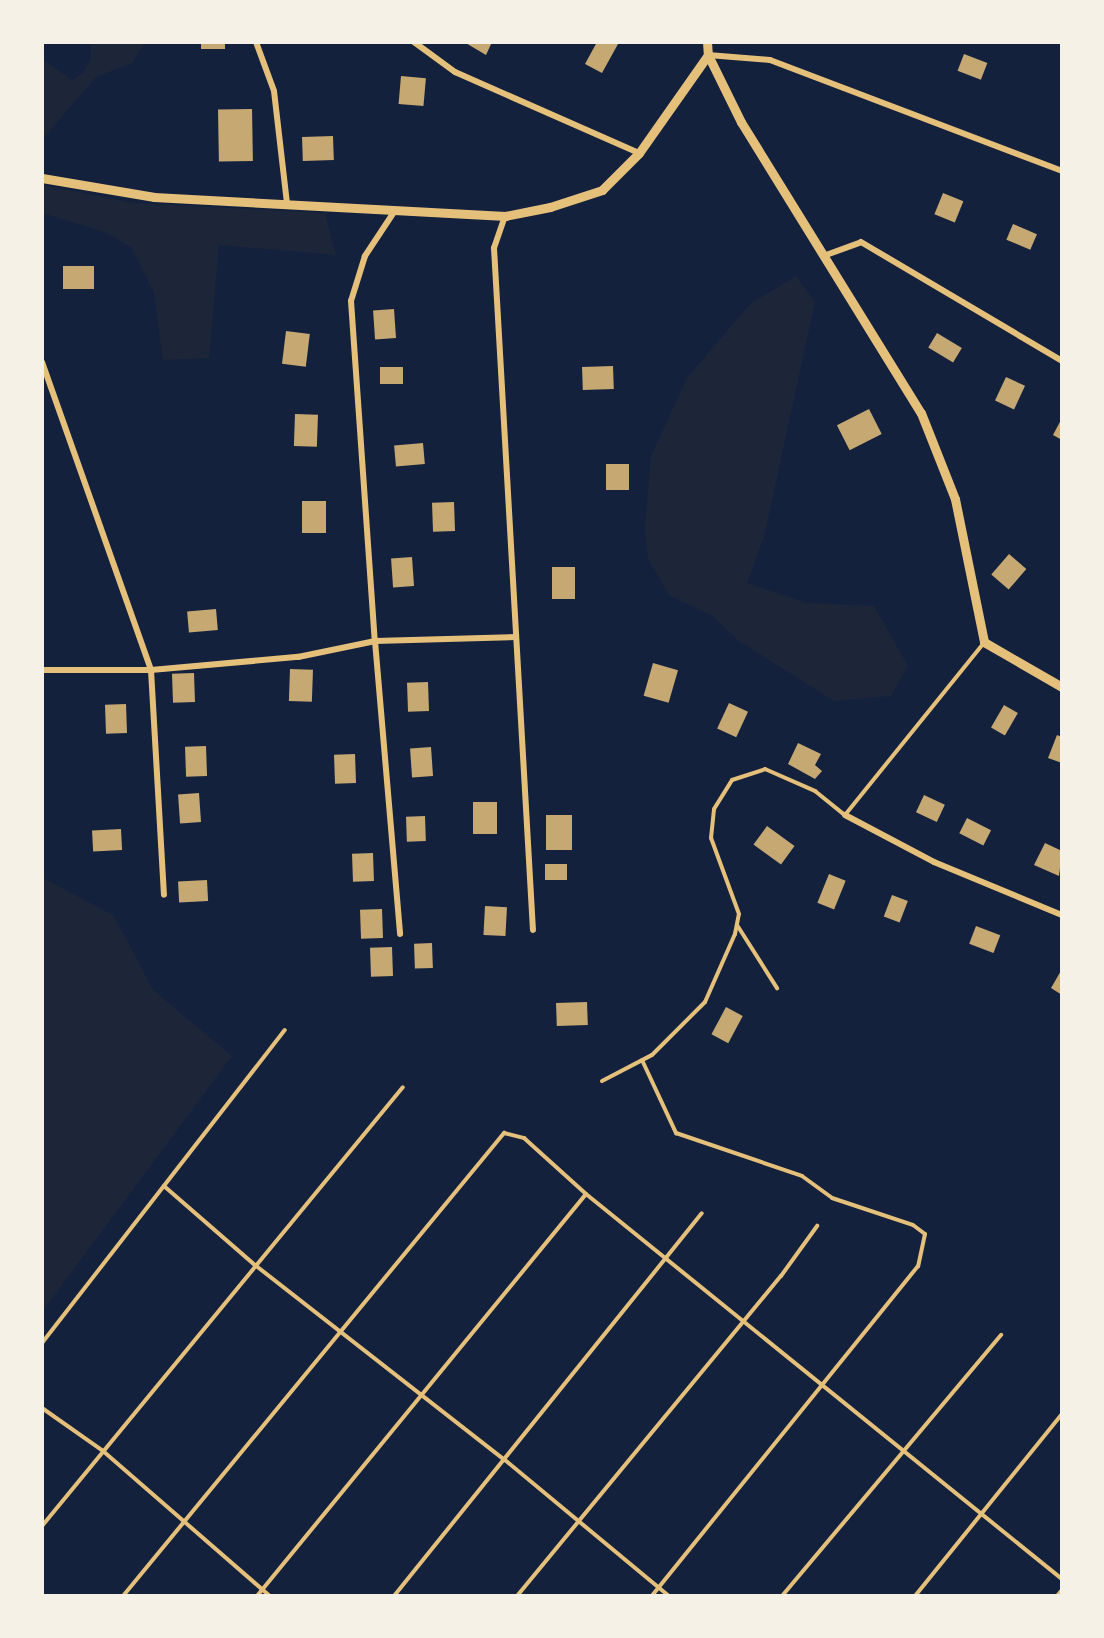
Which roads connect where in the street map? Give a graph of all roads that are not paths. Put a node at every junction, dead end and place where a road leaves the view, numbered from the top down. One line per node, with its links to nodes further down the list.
1 (255, 42): 8 (street)
2 (414, 42): 5 (street)
3 (707, 42): 4 (street)
4 (708, 55): 5 (street); 6 (street); 11 (street)
5 (639, 153): 10 (street)
6 (1062, 171)
7 (42, 178): 8 (street)
8 (287, 203): 9 (street)
9 (394, 212): 10 (street); 15 (street)
10 (505, 216): 14 (street)
11 (826, 255): 12 (street); 16 (street)
12 (1062, 360)
13 (42, 362): 18 (street)
14 (516, 637): 15 (street); 24 (street)
15 (375, 641): 18 (street); 25 (street)
16 (984, 642): 19 (street); 20 (lane)
17 (42, 670): 18 (street)
18 (151, 670): 21 (street)
19 (1062, 687)
20 (845, 815): 22 (street); 23 (lane)
21 (164, 895)
22 (1062, 915)
23 (737, 925): 26 (lane); 28 (lane)
24 (532, 930)
25 (400, 934)
26 (777, 988)
27 (285, 1030): 31 (lane)
28 (642, 1060): 29 (lane); 41 (lane)
29 (602, 1082)
30 (403, 1087): 36 (lane)
31 (164, 1186): 36 (lane); 40 (lane)
32 (586, 1194): 35 (lane); 38 (lane); 42 (lane)
33 (702, 1213): 35 (lane)
34 (818, 1226): 37 (lane)
35 (666, 1258): 37 (lane); 47 (lane)
36 (255, 1265): 38 (lane); 45 (lane)
37 (743, 1321): 41 (lane); 50 (lane)
38 (338, 1330): 42 (lane); 49 (lane)
39 (1001, 1335): 46 (lane)
40 (42, 1343)
41 (823, 1385): 46 (lane); 53 (lane)
42 (420, 1394): 47 (lane); 54 (lane)
43 (42, 1408): 45 (lane)
44 (1062, 1414): 48 (lane)
45 (103, 1451): 49 (lane); 51 (lane)
46 (904, 1451): 48 (lane); 63 (lane)
47 (505, 1460): 50 (lane); 59 (lane)
48 (981, 1514): 52 (lane); 64 (lane)
49 (186, 1521): 54 (lane); 56 (lane)
50 (575, 1521): 53 (lane); 60 (lane)
51 (42, 1526)
52 (1062, 1579)
53 (659, 1588): 61 (lane); 62 (lane)
54 (262, 1590): 57 (lane); 58 (lane)
55 (1062, 1590): 65 (lane)
56 (123, 1596)
57 (257, 1596)
58 (270, 1596)
59 (394, 1596)
60 (517, 1596)
61 (652, 1596)
62 (669, 1596)
63 (782, 1596)
64 (915, 1596)
65 (1057, 1596)

